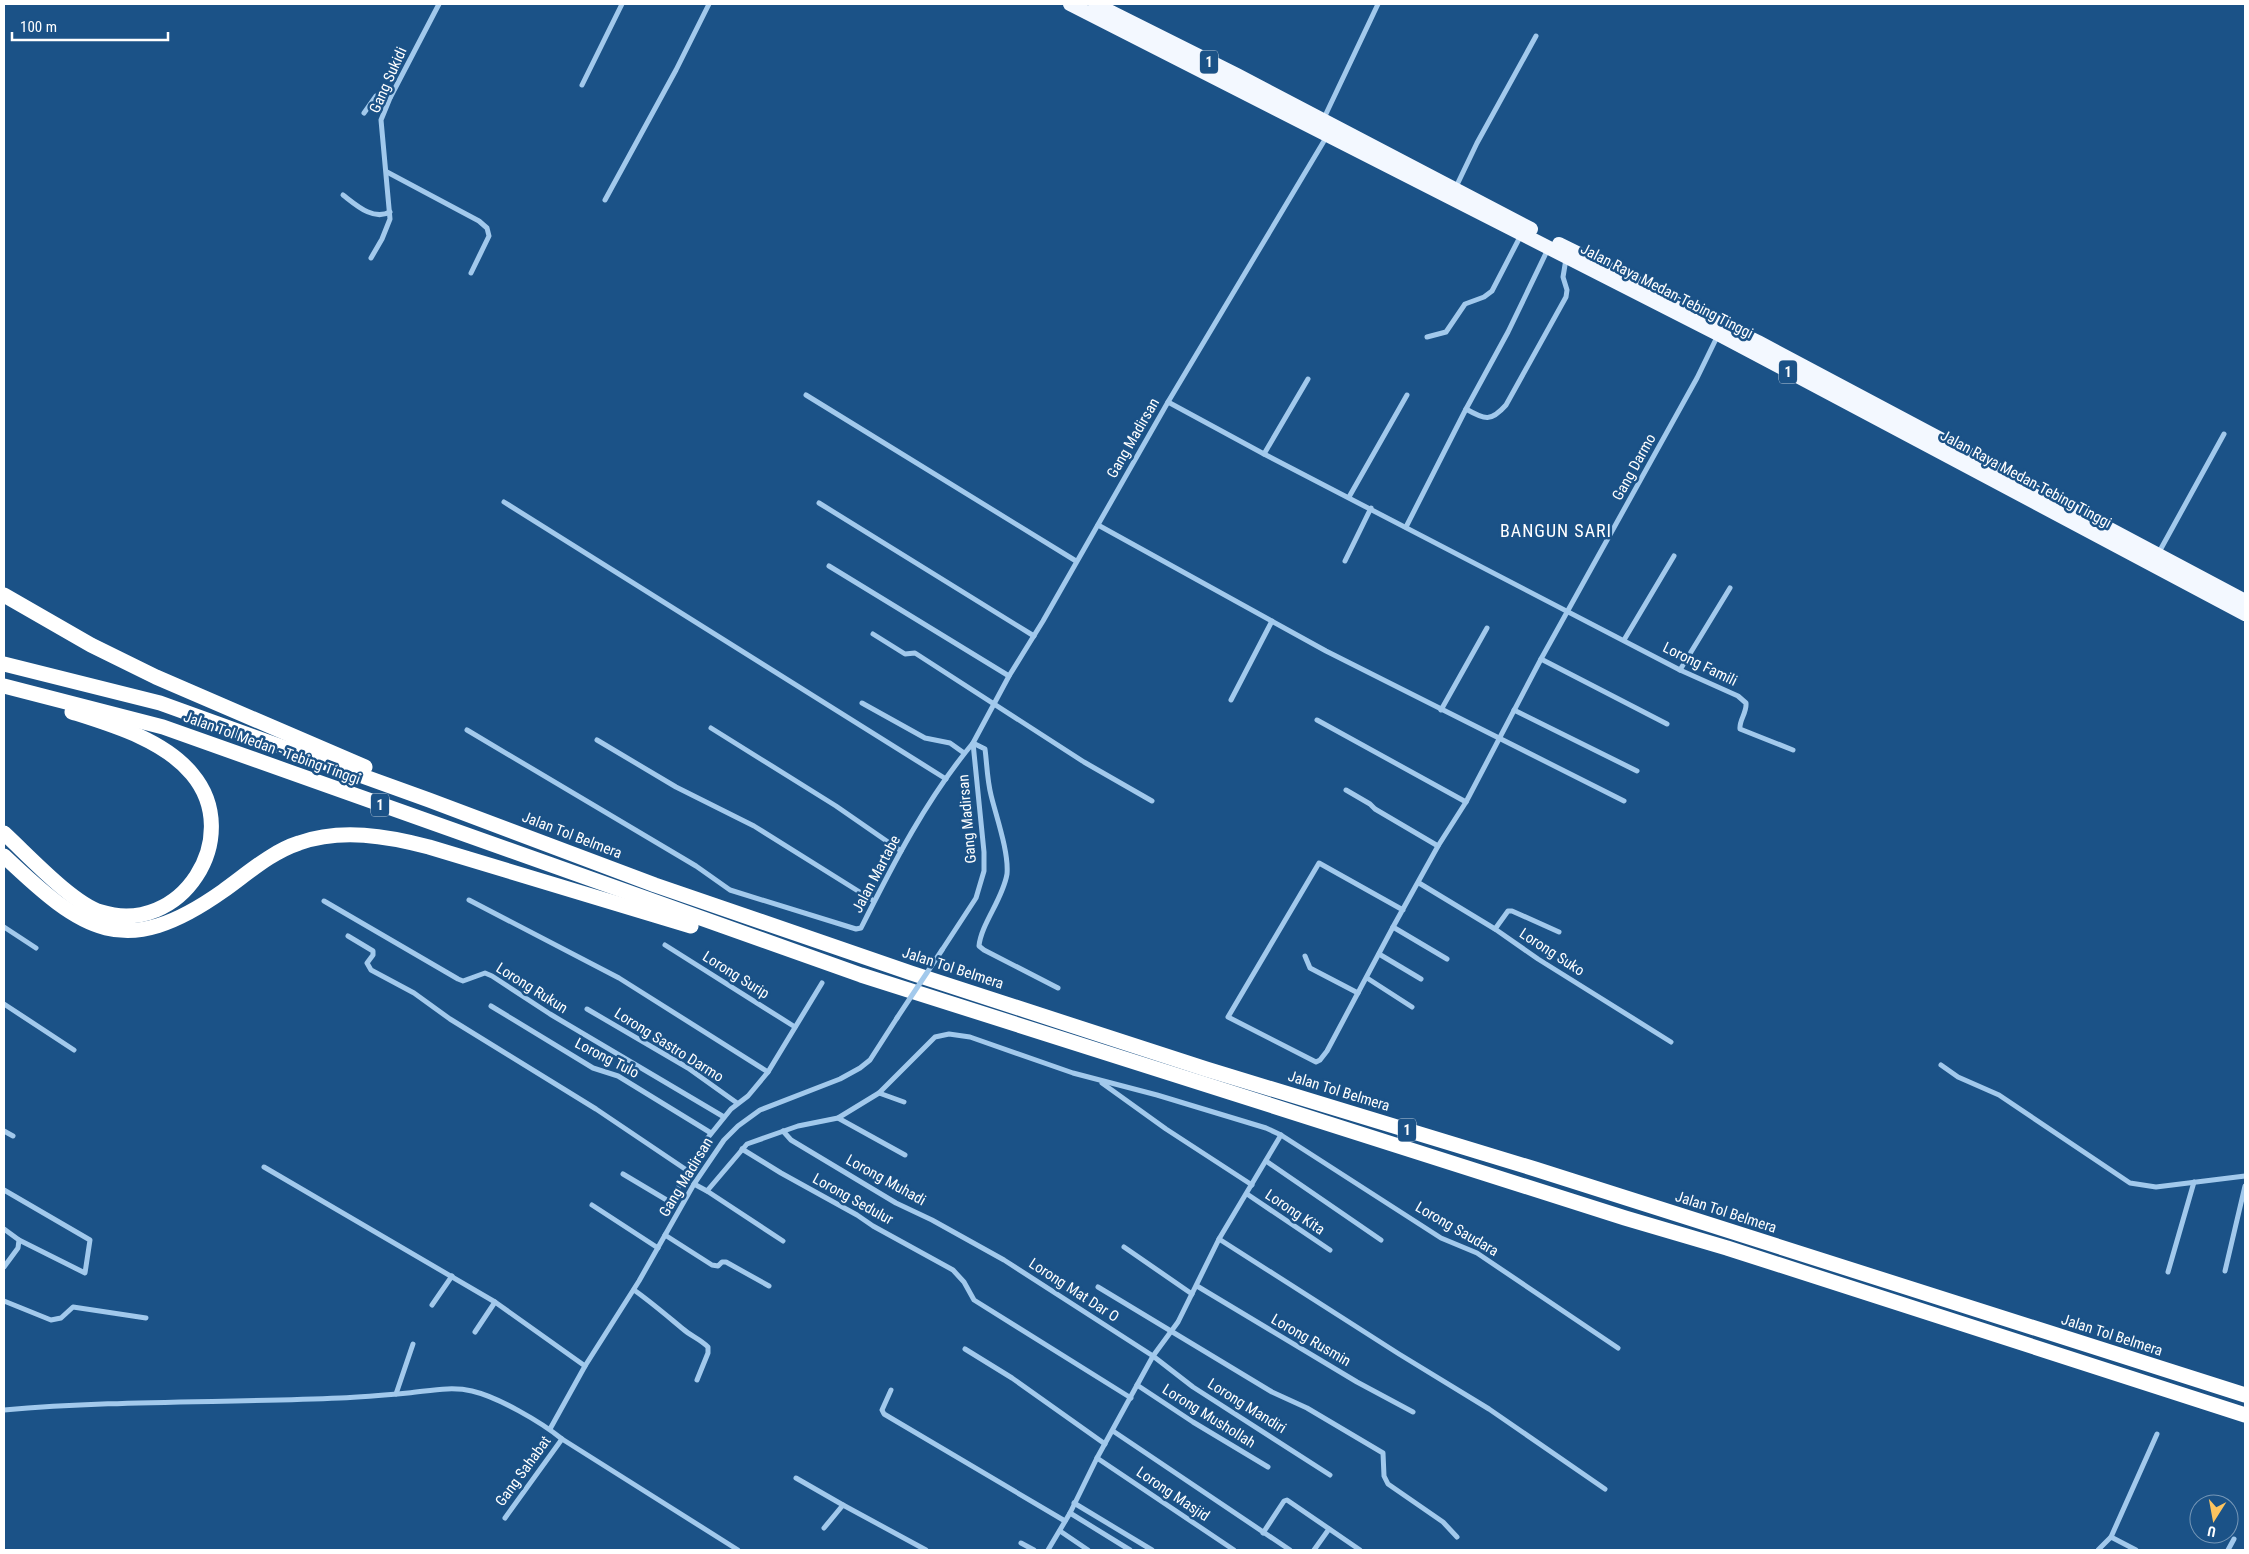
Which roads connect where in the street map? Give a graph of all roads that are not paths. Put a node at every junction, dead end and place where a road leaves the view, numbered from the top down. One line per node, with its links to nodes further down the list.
1 (439, 4): 9 (street, Gang Sukidi)
2 (622, 4): 8 (street)
3 (709, 4): 15 (street)
4 (1070, 4): 11 (highway, Jalan Raya Medan-Tebing Tinggi / 1)
5 (1094, 4): 11 (highway, Jalan Raya Medan-Tebing Tinggi / 1)
6 (1378, 4): 11 (street, Gang Madirsan)
7 (1536, 36): 13 (street)
8 (582, 85)
9 (390, 98): 10 (street); 12 (street, Gang Sukidi)
10 (364, 113)
11 (1329, 126): 13 (highway, Jalan Raya Medan-Tebing Tinggi / 1); 17 (highway, Jalan Raya Medan-Tebing Tinggi / 1); 27 (street, Gang Madirsan)
12 (387, 172): 16 (street, Gang Sukidi); 21 (street)
13 (1454, 189): 17 (highway, Jalan Raya Medan-Tebing Tinggi / 1)
14 (342, 195): 16 (street)
15 (605, 200)
16 (390, 212): 19 (street, Gang Sukidi)
17 (1524, 231): 18 (highway, Jalan Raya Medan-Tebing Tinggi / 1); 23 (street); 37 (highway, Jalan Raya Medan-Tebing Tinggi / 1)
18 (1548, 248): 20 (highway, Jalan Raya Medan-Tebing Tinggi / 1); 28 (street)
19 (371, 258)
20 (1566, 258): 22 (highway, Jalan Raya Medan-Tebing Tinggi / 1); 28 (street)
21 (471, 273)
22 (1718, 334): 45 (street, Gang Darmo); 46 (highway, Jalan Raya Medan-Tebing Tinggi / 1)
23 (1427, 337)
24 (1308, 379): 30 (street)
25 (806, 395): 39 (street)
26 (1406, 395): 31 (street)
27 (1168, 402): 30 (street, Lorong Famili); 35 (street, Gang Madirsan)
28 (1466, 409): 36 (street)
29 (2224, 434): 37 (street)
30 (1264, 454): 31 (street, Lorong Famili)
31 (1349, 497): 34 (street, Lorong Famili)
32 (504, 502): 73 (street)
33 (819, 503): 50 (street)
34 (1371, 508): 36 (street, Lorong Famili); 40 (street)
35 (1098, 525): 39 (street, Gang Madirsan); 47 (street)
36 (1406, 527): 45 (street, Lorong Famili)
37 (2157, 554): 44 (highway, Jalan Raya Medan-Tebing Tinggi / 1)
38 (1674, 556): 51 (street)
39 (1076, 561): 50 (street, Gang Madirsan)
40 (1345, 561)
41 (829, 566): 55 (street)
42 (1730, 588): 54 (street)
43 (4, 595): 75 (highway)
44 (2245, 601)
45 (1568, 610): 51 (street, Lorong Famili); 52 (street, Gang Darmo)
46 (2245, 614)
47 (1272, 621): 58 (street); 61 (street)
48 (1487, 628): 61 (street)
49 (874, 634): 60 (street)
50 (1034, 636): 55 (street, Gang Madirsan)
51 (1624, 640): 54 (street, Lorong Famili)
52 (1541, 659): 62 (street, Gang Darmo); 64 (street)
53 (4, 664): 75 (highway, Jalan Tol Medan - Tebing Tinggi / 1)
54 (1680, 670): 70 (street, Lorong Famili)
55 (1009, 676): 60 (street, Gang Madirsan)
56 (4, 686): 93 (highway, Jalan Tol Medan - Tebing Tinggi / 1)
57 (4, 690): 79 (highway)
58 (1231, 700)
59 (862, 703): 71 (street)
60 (993, 704): 69 (street, Gang Madirsan); 76 (street)
61 (1441, 710): 67 (street)
62 (1514, 710): 67 (street, Gang Darmo); 72 (street)
63 (1317, 720): 78 (street)
64 (1667, 724)
65 (711, 728): 81 (street)
66 (467, 730): 86 (street, Jalan Martabe)
67 (1498, 739): 77 (street); 78 (street, Gang Darmo)
68 (597, 740): 86 (street)
69 (972, 743): 71 (street, Jalan Martabe); 102 (street); 132 (street, Gang Madirsan, bridge)
70 (1793, 750)
71 (964, 753): 73 (street, Jalan Martabe)
72 (1637, 771)
73 (946, 779): 81 (street, Jalan Martabe)
74 (1346, 790): 80 (street)
75 (429, 800): 175 (highway, Jalan Tol Belmera / 1)
76 (1152, 801)
77 (1624, 801)
78 (1466, 802): 80 (street, Gang Darmo)
79 (4, 834)
80 (1438, 846): 83 (street, Gang Darmo)
81 (901, 851): 86 (street, Jalan Martabe)
82 (4, 856): 93 (highway)
83 (1419, 883): 87 (street, Gang Darmo); 90 (street, Lorong Suko)
84 (468, 900): 112 (street)
85 (324, 901): 117 (street, Lorong Rukun)
86 (874, 901)
87 (1403, 910): 89 (street, Gang Darmo); 103 (street, Gang Darmo)
88 (4, 927): 95 (street)
89 (1393, 928): 96 (street, Gang Darmo); 98 (street)
90 (1495, 929): 91 (street); 109 (street, Lorong Suko)
91 (1559, 932)
92 (348, 936): 128 (street)
93 (751, 938): 179 (highway, 1)
94 (665, 945): 108 (street, Lorong Surip)
95 (36, 948)
96 (1379, 954): 99 (street, Gang Darmo); 100 (street)
97 (1305, 956): 103 (street)
98 (1447, 959)
99 (1367, 978): 103 (street, Gang Darmo); 106 (street)
100 (1421, 979)
101 (822, 983): 108 (street)
102 (1058, 988)
103 (1358, 993)
104 (4, 1004): 110 (street)
105 (491, 1006): 121 (street, Lorong Tulo)
106 (1412, 1007)
107 (587, 1009): 116 (street, Lorong Sastro Darmo)
108 (795, 1027): 112 (street)
109 (1671, 1042)
110 (74, 1050)
111 (1941, 1065): 131 (street)
112 (768, 1072): 116 (street)
113 (1099, 1081): 114 (street); 122 (street, Lorong Saudara); 133 (street)
114 (879, 1093): 115 (street); 118 (street)
115 (904, 1102)
116 (737, 1103): 117 (street)
117 (724, 1117): 121 (street)
118 (838, 1118): 120 (street); 125 (street)
119 (4, 1131): 123 (street)
120 (783, 1131): 124 (street); 147 (street, Lorong Muhadi)
121 (711, 1133): 128 (street)
122 (1281, 1135): 126 (street); 167 (street, Lorong Saudara)
123 (13, 1136)
124 (742, 1149): 136 (street); 176 (street, Lorong Sedulur)
125 (904, 1155)
126 (1266, 1161): 133 (street); 145 (street)
127 (264, 1167): 154 (street)
128 (688, 1171): 138 (street)
129 (623, 1174): 138 (street)
130 (2245, 1176): 131 (street)
131 (2194, 1182): 153 (street)
132 (694, 1184): 136 (street); 140 (street, Gang Madirsan)
133 (1252, 1185): 137 (street)
134 (2245, 1186): 152 (street)
135 (4, 1190): 144 (street)
136 (706, 1191): 146 (street)
137 (1247, 1194): 143 (street); 150 (street, Lorong Kita)
138 (670, 1202): 140 (street)
139 (592, 1205): 149 (street)
140 (680, 1209): 142 (street, Gang Madirsan)
141 (4, 1229): 144 (street)
142 (666, 1235): 149 (street, Gang Madirsan); 155 (street)
143 (1219, 1239): 156 (street); 189 (street)
144 (19, 1240): 151 (street)
145 (1381, 1240)
146 (783, 1241)
147 (980, 1246): 169 (street, Lorong Mat Dar O)
148 (1124, 1247): 159 (street)
149 (658, 1248): 158 (street, Gang Madirsan)
150 (1330, 1250)
151 (4, 1267)
152 (2225, 1271)
153 (2168, 1272)
154 (452, 1276): 161 (street); 162 (street)
155 (769, 1286)
156 (1198, 1286): 159 (street); 178 (street, Lorong Rusmin)
157 (1098, 1287): 165 (street)
158 (634, 1290): 170 (street, Gang Madirsan); 171 (street)
159 (1192, 1294): 165 (street)
160 (4, 1301): 163 (street)
161 (495, 1302): 164 (street); 170 (street)
162 (432, 1305)
163 (146, 1318)
164 (475, 1332)
165 (1171, 1332): 169 (street); 199 (street)
166 (413, 1344): 174 (street)
167 (1618, 1348)
168 (965, 1349): 184 (street)
169 (1153, 1356): 172 (street); 187 (street, Lorong Mandiri)
170 (585, 1366): 180 (street, Gang Madirsan)
171 (697, 1380)
172 (1137, 1384): 176 (street); 186 (street, Lorong Mushollah)
173 (891, 1390): 194 (street)
174 (396, 1394): 177 (street); 180 (street)
175 (2245, 1395)
176 (1131, 1398): 181 (street)
177 (4, 1410)
178 (1413, 1412)
179 (2245, 1415)
180 (550, 1429): 183 (street)
181 (1113, 1431): 184 (street); 198 (street)
182 (2157, 1434): 200 (street)
183 (562, 1439): 193 (street, Gang Sahabat); 202 (street)
184 (1105, 1444): 185 (street)
185 (1097, 1458): 190 (street); 209 (street, Lorong Masjid)
186 (1268, 1468)
187 (1330, 1475)
188 (796, 1478): 191 (street)
189 (1605, 1489)
190 (1074, 1503): 192 (street); 208 (street)
191 (843, 1505): 195 (street); 203 (street)
192 (1070, 1513): 194 (street); 207 (street)
193 (505, 1518)
194 (1066, 1521): 197 (street)
195 (824, 1528)
196 (1329, 1529): 198 (street); 211 (street); 212 (street)
197 (1060, 1531): 205 (street); 206 (street)
198 (1264, 1533): 210 (street)
199 (1457, 1537)
200 (2111, 1537): 213 (street); 214 (street)
201 (1021, 1543): 204 (street)
202 (738, 1550)
203 (926, 1550)
204 (1034, 1550)
205 (1048, 1550)
206 (1088, 1550)
207 (1130, 1550)
208 (1152, 1550)
209 (1234, 1550)
210 (1290, 1550)
211 (1314, 1550)
212 (1360, 1550)
213 (2098, 1550)
214 (2136, 1550)

